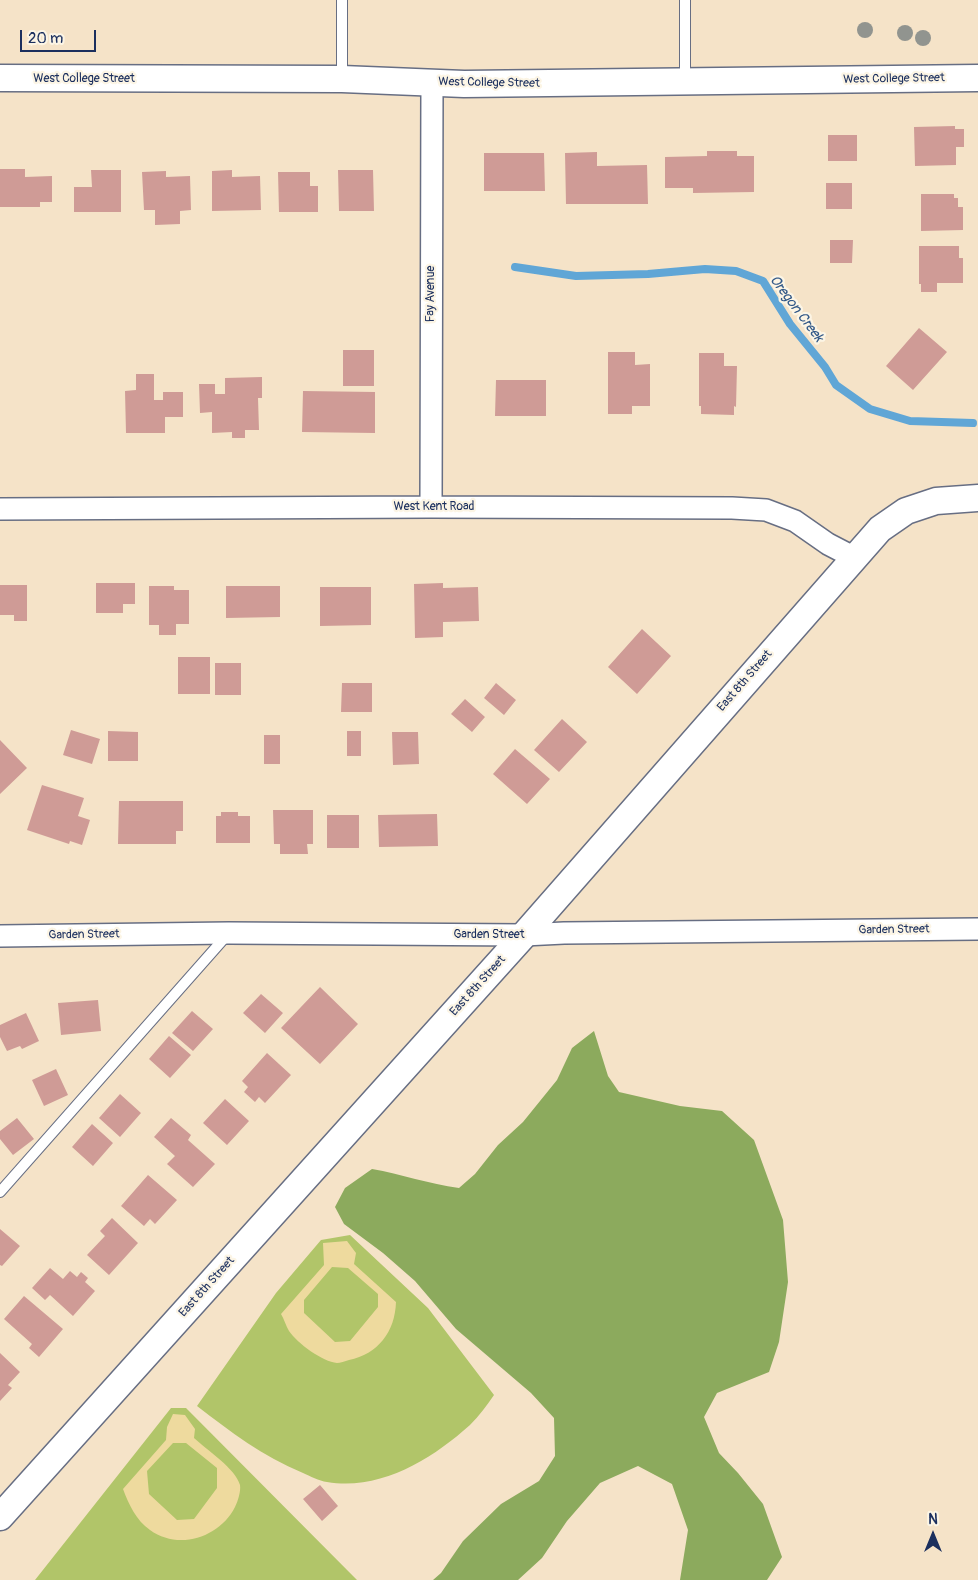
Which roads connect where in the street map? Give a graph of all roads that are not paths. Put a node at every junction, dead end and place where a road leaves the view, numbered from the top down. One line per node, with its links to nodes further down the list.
1 (342, 0): 5 (lane)
2 (685, 0): 7 (lane)
3 (0, 78): 5 (street, West College Street)
4 (978, 78): 7 (street, West College Street)
5 (342, 79): 6 (street, West College Street)
6 (432, 82): 7 (street, West College Street); 9 (street, Fay Avenue)
7 (685, 83)
8 (978, 498): 11 (street, East 8th Street)
9 (431, 507): 10 (street, West Kent Road); 11 (street, West Kent Road)
10 (0, 509)
11 (855, 558): 15 (street, East 8th Street)
12 (978, 929): 15 (street, Garden Street)
13 (229, 933): 14 (street, Garden Street); 15 (street, Garden Street); 16 (lane)
14 (0, 936)
15 (524, 936): 17 (street, East 8th Street)
16 (0, 1192)
17 (0, 1517)

